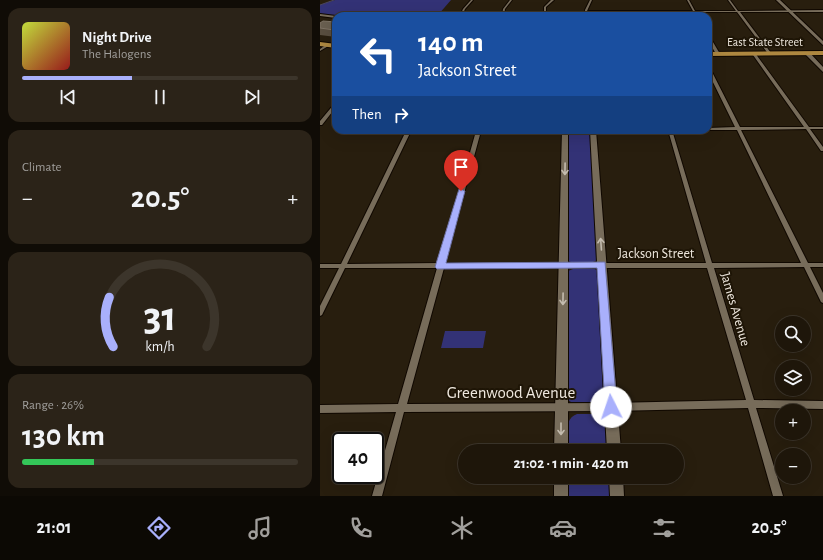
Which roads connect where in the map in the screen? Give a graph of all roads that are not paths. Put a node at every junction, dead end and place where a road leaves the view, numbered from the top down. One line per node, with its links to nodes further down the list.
1 (472, 0): 11 (street)
2 (512, 0): 12 (street)
3 (553, 0): 13 (street)
4 (591, 0): 14 (street)
5 (688, 0): 15 (street)
6 (729, 0): 8 (street)
7 (778, 0): 9 (street)
8 (738, 11): 9 (street); 15 (street); 29 (street)
9 (789, 11): 10 (street); 20 (street)
10 (823, 11)
11 (463, 12)
12 (504, 12)
13 (545, 12)
14 (586, 12): 15 (street)
15 (694, 12)
16 (320, 15): 17 (street)
17 (332, 16)
18 (320, 44): 21 (main road)
19 (712, 44): 27 (street)
20 (823, 44)
21 (328, 45): 22 (main road); 23 (street)
22 (332, 46)
23 (320, 50)
24 (808, 53): 25 (main road, East State Street); 29 (main road, East State Street); 30 (street)
25 (823, 53)
26 (712, 54): 27 (main road, East State Street)
27 (718, 54): 28 (main road, East State Street)
28 (754, 54): 29 (main road, East State Street); 35 (street)
29 (770, 54)
30 (823, 70)
31 (712, 76): 34 (street)
32 (332, 109): 33 (street)
33 (320, 124)
34 (738, 128): 35 (street); 37 (street); 46 (street)
35 (808, 128): 36 (street); 43 (street)
36 (823, 128)
37 (712, 129)
38 (407, 134): 50 (street)
39 (478, 134): 51 (street)
40 (565, 134): 49 (street, one-way to 49)
41 (593, 134): 44 (street, one-way to 41)
42 (671, 134): 45 (street, James Avenue)
43 (823, 150)
44 (602, 265): 45 (street, Jackson Street); 49 (street, Jackson Street); 57 (street)
45 (710, 265): 46 (street, Jackson Street); 54 (street, James Avenue)
46 (805, 265): 47 (street, Jackson Street); 52 (street)
47 (823, 265)
48 (320, 266): 50 (street, Jackson Street)
49 (564, 266): 51 (street, Jackson Street); 56 (street, one-way to 56)
50 (342, 267): 51 (street, Jackson Street); 53 (street)
51 (440, 267): 58 (street)
52 (823, 300)
53 (320, 313)
54 (750, 404): 55 (street, Greenwood Avenue); 57 (street, Greenwood Avenue); 67 (street, James Avenue)
55 (823, 405)
56 (562, 407): 57 (street, Greenwood Avenue); 58 (street, Greenwood Avenue); 60 (street, one-way to 60)
57 (611, 407): 61 (street)
58 (402, 408): 59 (street, Greenwood Avenue); 64 (street)
59 (320, 409)
60 (561, 444)
61 (614, 444)
62 (561, 484): 65 (street)
63 (616, 484): 66 (street)
64 (377, 496)
65 (561, 496)
66 (617, 496)
67 (778, 496)

